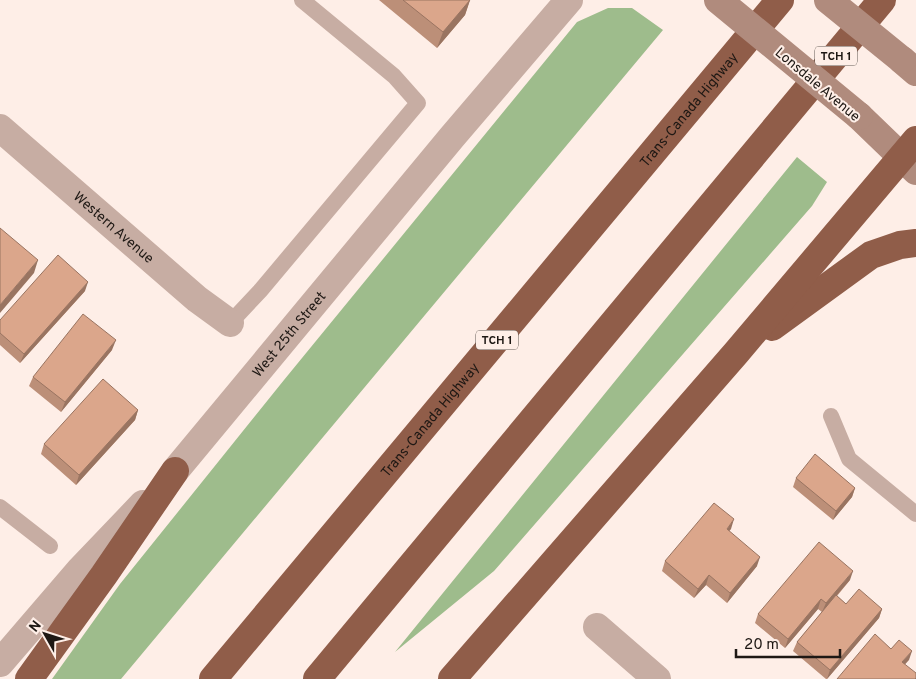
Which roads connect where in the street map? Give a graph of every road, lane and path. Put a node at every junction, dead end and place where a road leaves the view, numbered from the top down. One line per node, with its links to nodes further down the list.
1 (302, 0): 11 (lane)
2 (569, 0): 14 (street, West 25th Street)
3 (718, 0): 9 (main road, Lonsdale Avenue, bridge)
4 (780, 0): 21 (highway, Trans-Canada Highway / TCH 1)
5 (828, 0): 7 (main road, bridge)
6 (882, 0): 22 (highway, TCH 1)
7 (909, 66)
8 (0, 128): 11 (street, Western Avenue)
9 (911, 156): 12 (highway)
10 (916, 243): 12 (highway)
11 (230, 323)
12 (736, 353): 23 (highway)
13 (831, 416): 16 (lane)
14 (175, 470): 19 (street, West 25th Street); 20 (highway)
15 (0, 507): 17 (lane)
16 (916, 514)
17 (50, 546)
18 (597, 627): 24 (street)
19 (0, 663)
20 (29, 679)
21 (213, 679)
22 (317, 679)
23 (452, 679)
24 (657, 679)

